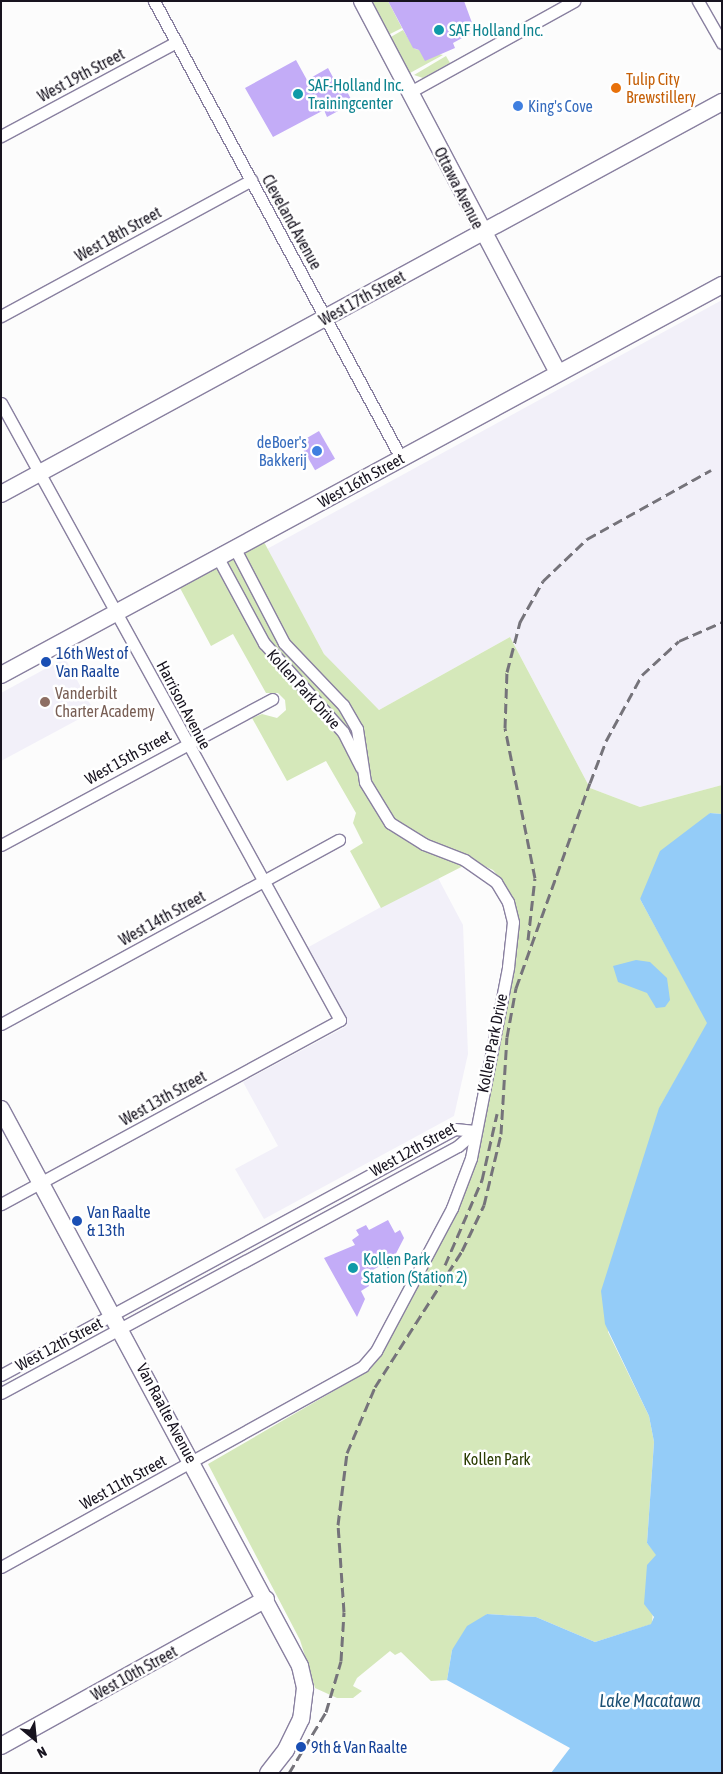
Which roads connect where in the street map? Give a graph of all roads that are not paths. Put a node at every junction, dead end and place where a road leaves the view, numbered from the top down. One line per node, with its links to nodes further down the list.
1 (154, 1): 5 (street, Cleveland Avenue)
2 (362, 1): 7 (street, Ottawa Avenue)
3 (574, 1): 7 (street)
4 (698, 1): 6 (street)
5 (176, 42): 9 (street, West 19th Street); 10 (street, Cleveland Avenue)
6 (722, 43)
7 (410, 92): 11 (street, Ottawa Avenue)
8 (722, 102): 11 (street, West 17th Street)
9 (1, 136)
10 (251, 180): 13 (street, West 18th Street); 14 (street, Cleveland Avenue)
11 (481, 232): 14 (street, West 17th Street); 15 (street, Ottawa Avenue)
12 (722, 285): 15 (street, West 16th Street)
13 (1, 316)
14 (326, 318): 17 (street, Cleveland Avenue); 18 (street, West 17th Street)
15 (558, 373): 17 (street, West 16th Street)
16 (1, 403): 18 (street, Harrison Avenue)
17 (401, 458): 20 (street, West 16th Street)
18 (40, 473): 19 (street, West 17th Street); 22 (street, Harrison Avenue)
19 (1, 494)
20 (235, 549): 21 (street, West 16th Street); 26 (street, Kollen Park Drive)
21 (218, 558): 22 (street, West 16th Street); 26 (street, Kollen Park Drive)
22 (116, 614): 23 (street, West 16th Street); 25 (street, Harrison Avenue)
23 (1, 675)
24 (272, 699): 25 (street, West 15th Street)
25 (187, 744): 28 (street, West 15th Street); 29 (street, Harrison Avenue)
26 (361, 767): 33 (street, Kollen Park Drive)
27 (339, 840): 29 (street, West 14th Street)
28 (1, 845)
29 (262, 882): 30 (street, Harrison Avenue); 31 (street, West 14th Street)
30 (340, 1020): 34 (street, West 13th Street)
31 (1, 1024)
32 (1, 1109): 34 (street, Van Raalte Avenue)
33 (475, 1131): 36 (street, West 12th Street); 37 (street, West 12th Street); 38 (street, Kollen Park Drive)
34 (41, 1183): 35 (street, West 13th Street); 36 (street, Van Raalte Avenue)
35 (1, 1204)
36 (114, 1313): 37 (street, Van Raalte Avenue); 39 (street, West 12th Street)
37 (122, 1328): 40 (street, West 12th Street); 41 (street, Van Raalte Avenue)
38 (363, 1366): 41 (street, West 11th Street)
39 (1, 1375)
40 (1, 1393)
41 (193, 1462): 42 (street, West 11th Street); 43 (street, Van Raalte Avenue)
42 (1, 1567)
43 (266, 1599): 44 (street, West 10th Street); 45 (street, Van Raalte Avenue)
44 (1, 1746)
45 (268, 1773)

